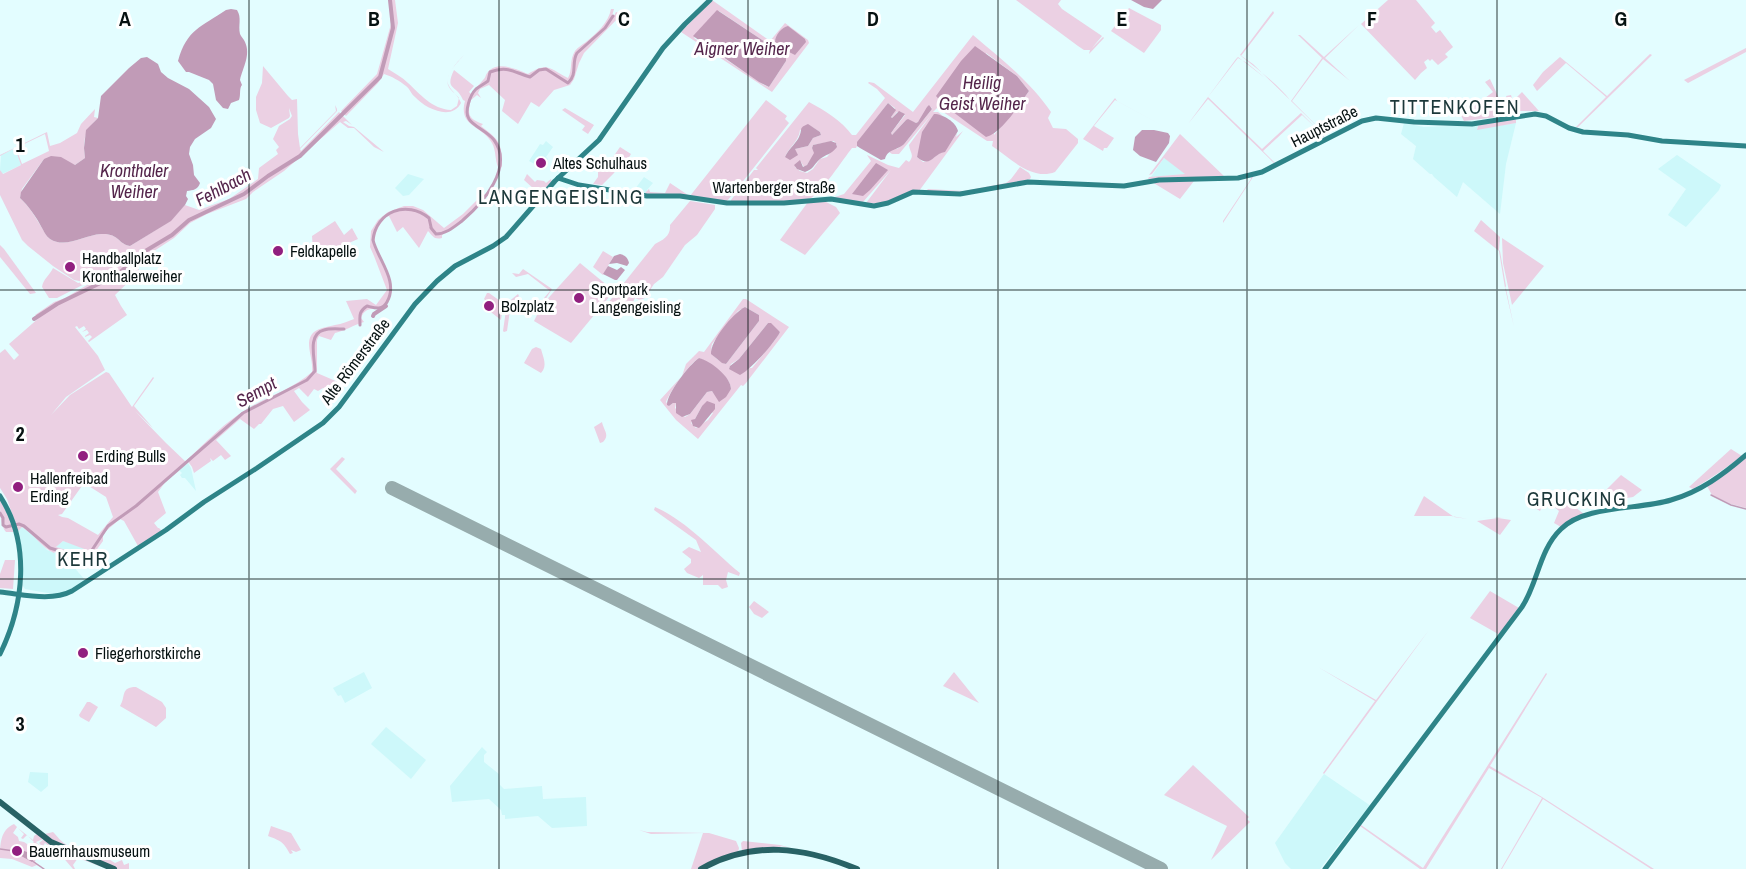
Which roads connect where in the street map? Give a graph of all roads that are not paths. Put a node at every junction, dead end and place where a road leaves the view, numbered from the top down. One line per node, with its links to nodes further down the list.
1 (710, 0): 3 (main road, Alte Römerstraße)
2 (1746, 146): 4 (main road, Hauptstraße)
3 (558, 178): 4 (main road, Wartenberger Straße); 10 (main road, Alte Römerstraße)
4 (1132, 185)
5 (1746, 455): 16 (main road)
6 (0, 496): 7 (main road)
7 (20, 585): 9 (main road); 10 (main road)
8 (0, 591): 9 (main road, Alte Römerstraße)
9 (18, 594): 10 (main road, Alte Römerstraße); 11 (main road)
10 (29, 595)
11 (0, 654)
12 (0, 802): 13 (main road)
13 (114, 869)
14 (701, 869): 15 (main road)
15 (857, 869)
16 (1325, 869)

